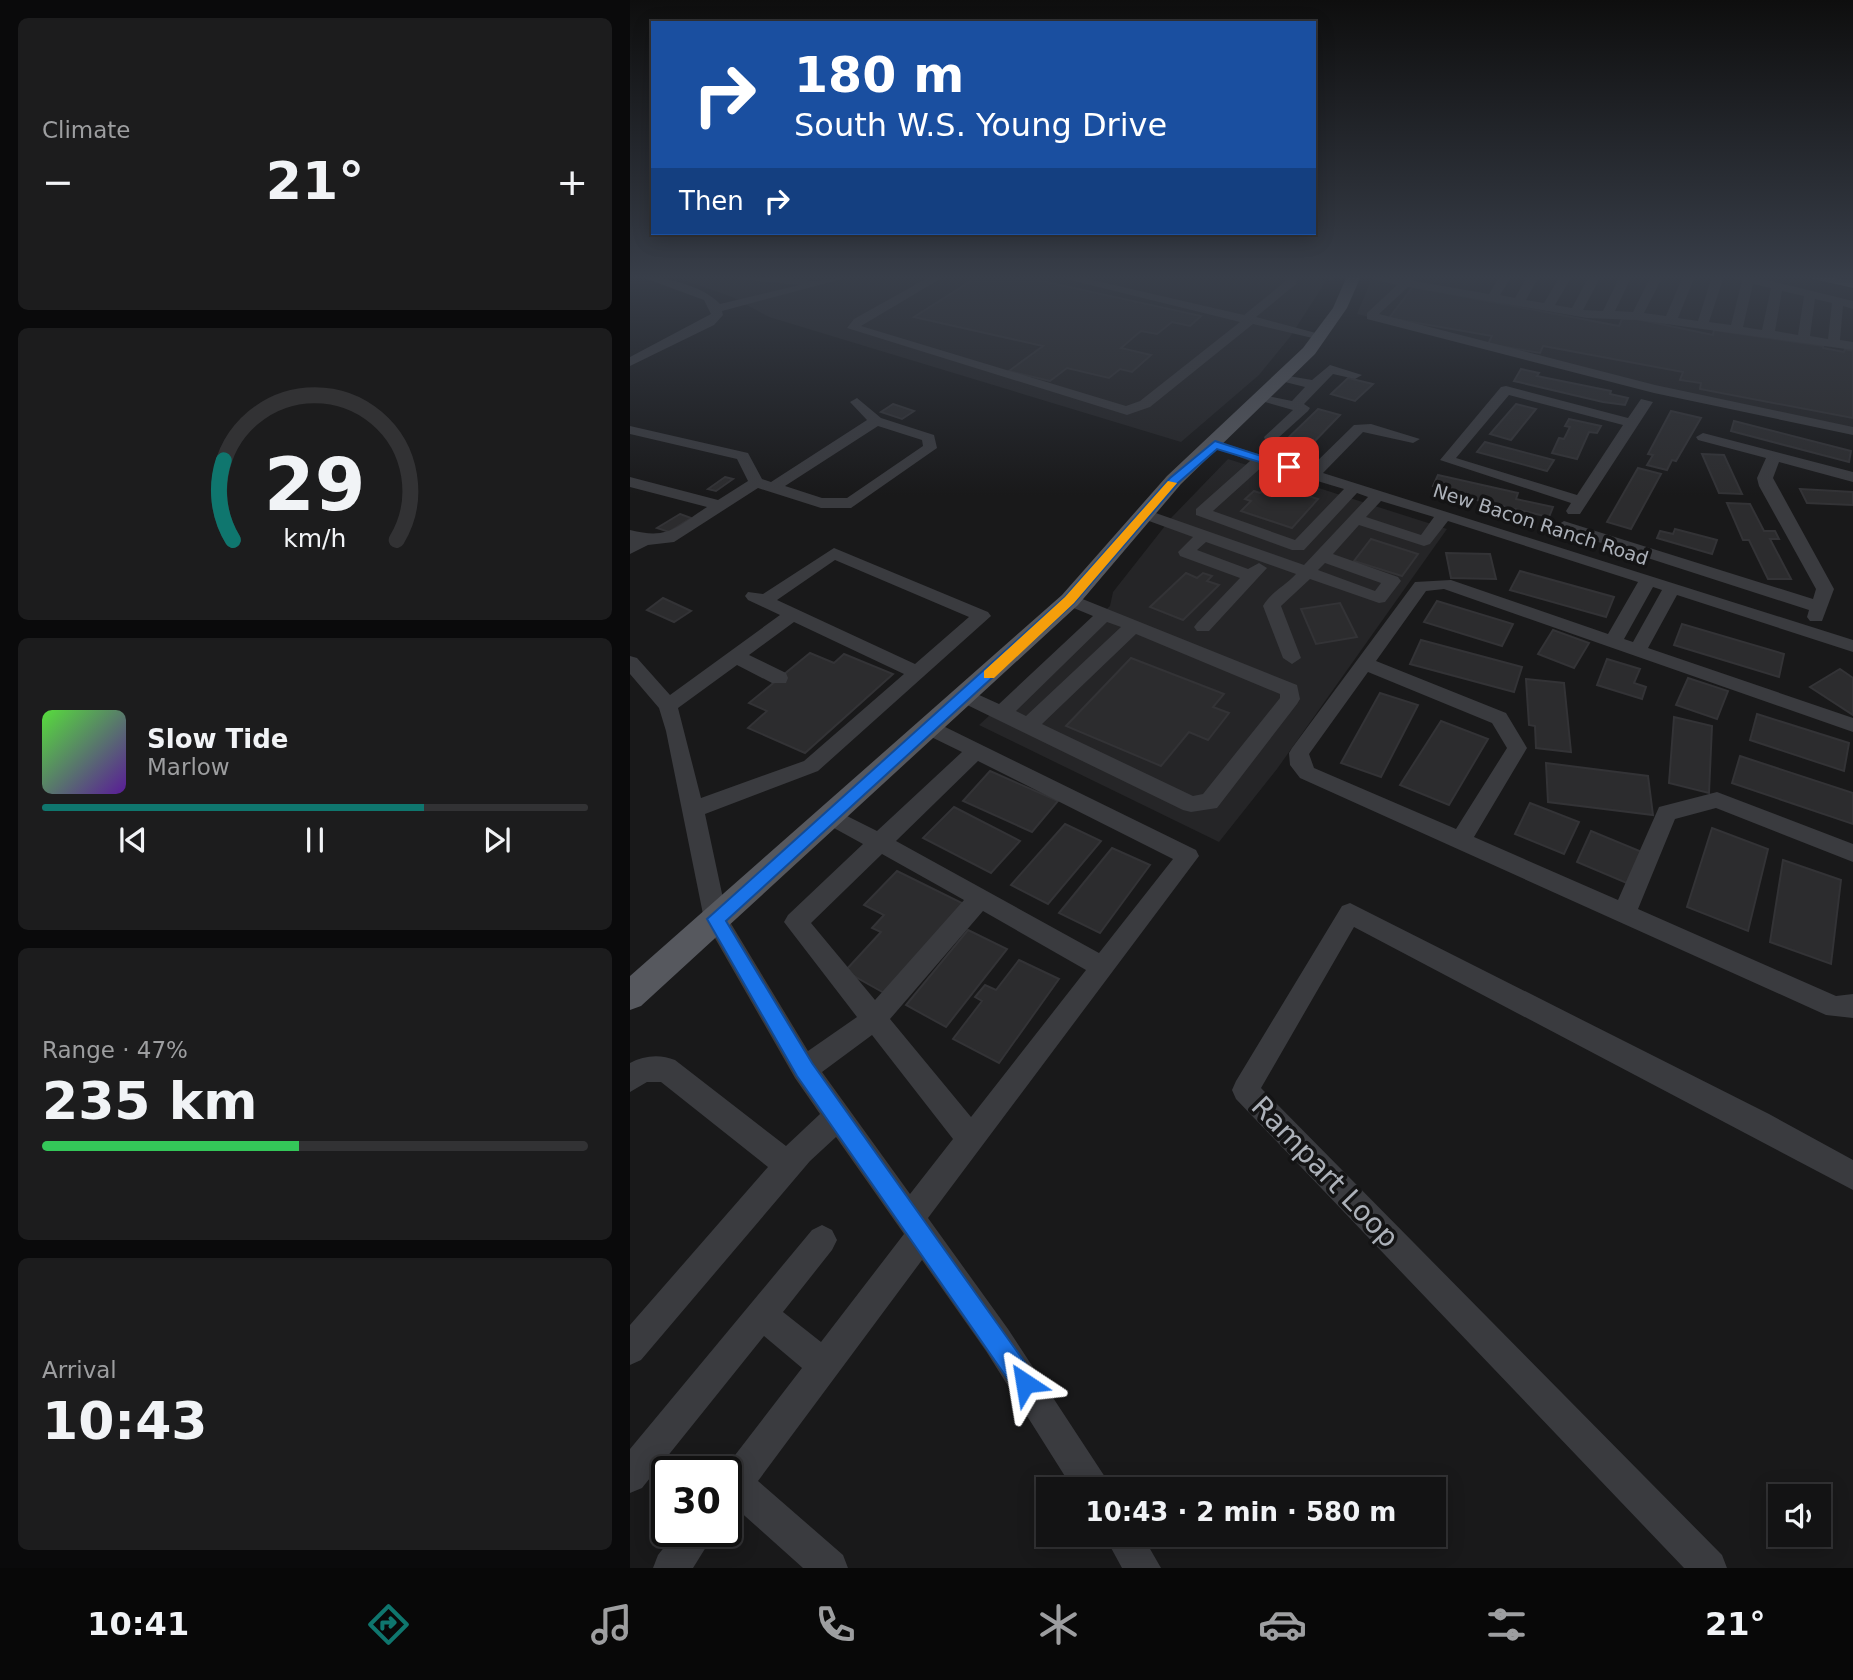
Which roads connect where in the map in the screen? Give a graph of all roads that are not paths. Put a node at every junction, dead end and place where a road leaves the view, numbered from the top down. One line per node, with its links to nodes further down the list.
1 (656, 349): 6 (street)
2 (923, 349): 3 (street)
3 (1211, 349)
4 (1308, 349): 8 (main road)
5 (1500, 349): 17 (street)
6 (631, 362)
7 (1355, 375): 9 (street)
8 (1282, 377): 9 (street); 10 (main road)
9 (1315, 385): 13 (street)
10 (1263, 397): 13 (street); 20 (main road)
11 (857, 402): 14 (street)
12 (1646, 402): 15 (street)
13 (1294, 406): 21 (street)
14 (876, 421): 29 (street); 29 (street)
15 (1632, 423): 32 (street); 32 (street)
16 (630, 430): 28 (street)
17 (1853, 431)
18 (1703, 437): 23 (street)
19 (1413, 439): 25 (street)
20 (1215, 444): 24 (street, New Bacon Ranch Road); 34 (main road)
21 (1280, 447): 22 (street); 24 (street)
22 (1306, 455)
23 (1774, 456): 26 (street); 48 (street)
24 (1264, 459): 25 (street, New Bacon Ranch Road); 30 (street)
25 (1312, 475): 30 (street, New Bacon Ranch Road)
26 (1853, 477)
27 (630, 482): 33 (street)
28 (756, 482): 29 (street); 33 (street)
29 (773, 487)
30 (1354, 487): 31 (street, New Bacon Ranch Road)
31 (1378, 495): 35 (street, New Bacon Ranch Road); 36 (street)
32 (1581, 501): 37 (street)
33 (720, 505): 39 (street)
34 (1144, 514): 38 (street); 47 (main road)
35 (1444, 515): 36 (street); 40 (street, New Bacon Ranch Road)
36 (1356, 519): 41 (street)
37 (1564, 526): 40 (street); 48 (street)
38 (1204, 536): 42 (street); 44 (street)
39 (635, 542)
40 (1550, 548): 45 (street, New Bacon Ranch Road)
41 (1322, 556): 43 (street); 43 (street)
42 (1267, 558): 43 (street); 44 (street)
43 (1307, 572): 58 (street)
44 (1253, 577): 52 (street)
45 (1648, 580): 46 (street, New Bacon Ranch Road); 54 (street)
46 (1672, 588): 53 (street, New Bacon Ranch Road); 56 (street)
47 (1070, 600): 50 (street); 63 (main road)
48 (1819, 607): 53 (street)
49 (793, 614): 57 (street); 61 (street); 61 (street)
50 (1105, 614): 51 (street); 65 (street)
51 (1133, 626): 67 (street); 67 (street)
52 (1203, 627)
53 (1810, 633): 55 (street, New Bacon Ranch Road)
54 (1614, 642): 56 (street); 60 (street)
55 (1853, 646)
56 (1638, 650): 66 (street)
57 (735, 656): 62 (street); 64 (street)
58 (1292, 659)
59 (630, 662): 64 (street)
60 (1364, 663): 72 (street); 72 (street)
61 (918, 673): 70 (street)
62 (779, 678)
63 (966, 696): 65 (street); 68 (main road)
64 (668, 705): 70 (street)
65 (1002, 713): 67 (street)
66 (1853, 725)
67 (1028, 726)
68 (930, 728): 69 (street); 71 (main road)
69 (976, 751): 73 (street); 78 (street)
70 (693, 810): 77 (street)
71 (831, 816): 73 (street); 77 (main road)
72 (1460, 841): 76 (street)
73 (878, 844): 75 (street); 81 (street)
74 (1853, 853): 76 (street)
75 (980, 898): 78 (street); 81 (street)
76 (1624, 913): 80 (street)
77 (716, 919): 79 (main road); 82 (street)
78 (1103, 967): 85 (street)
79 (630, 996)
80 (1853, 1005)
81 (874, 1019): 82 (street); 85 (street)
82 (804, 1069): 84 (street)
83 (630, 1079): 86 (street)
84 (838, 1116): 86 (street); 88 (street)
85 (971, 1139): 88 (street)
86 (789, 1166): 91 (street)
87 (1853, 1176): 102 (street, Rampart Loop)
88 (916, 1226): 92 (street); 95 (street)
89 (822, 1240): 90 (street)
90 (761, 1314): 92 (street); 94 (street)
91 (630, 1349)
92 (824, 1365): 93 (street)
93 (742, 1473)
94 (630, 1476)
95 (1085, 1477)
96 (742, 1498): 100 (street)
97 (687, 1547): 99 (street)
98 (1130, 1547): 101 (street)
99 (671, 1568)
100 (830, 1568)
101 (1143, 1568)
102 (1709, 1568)

